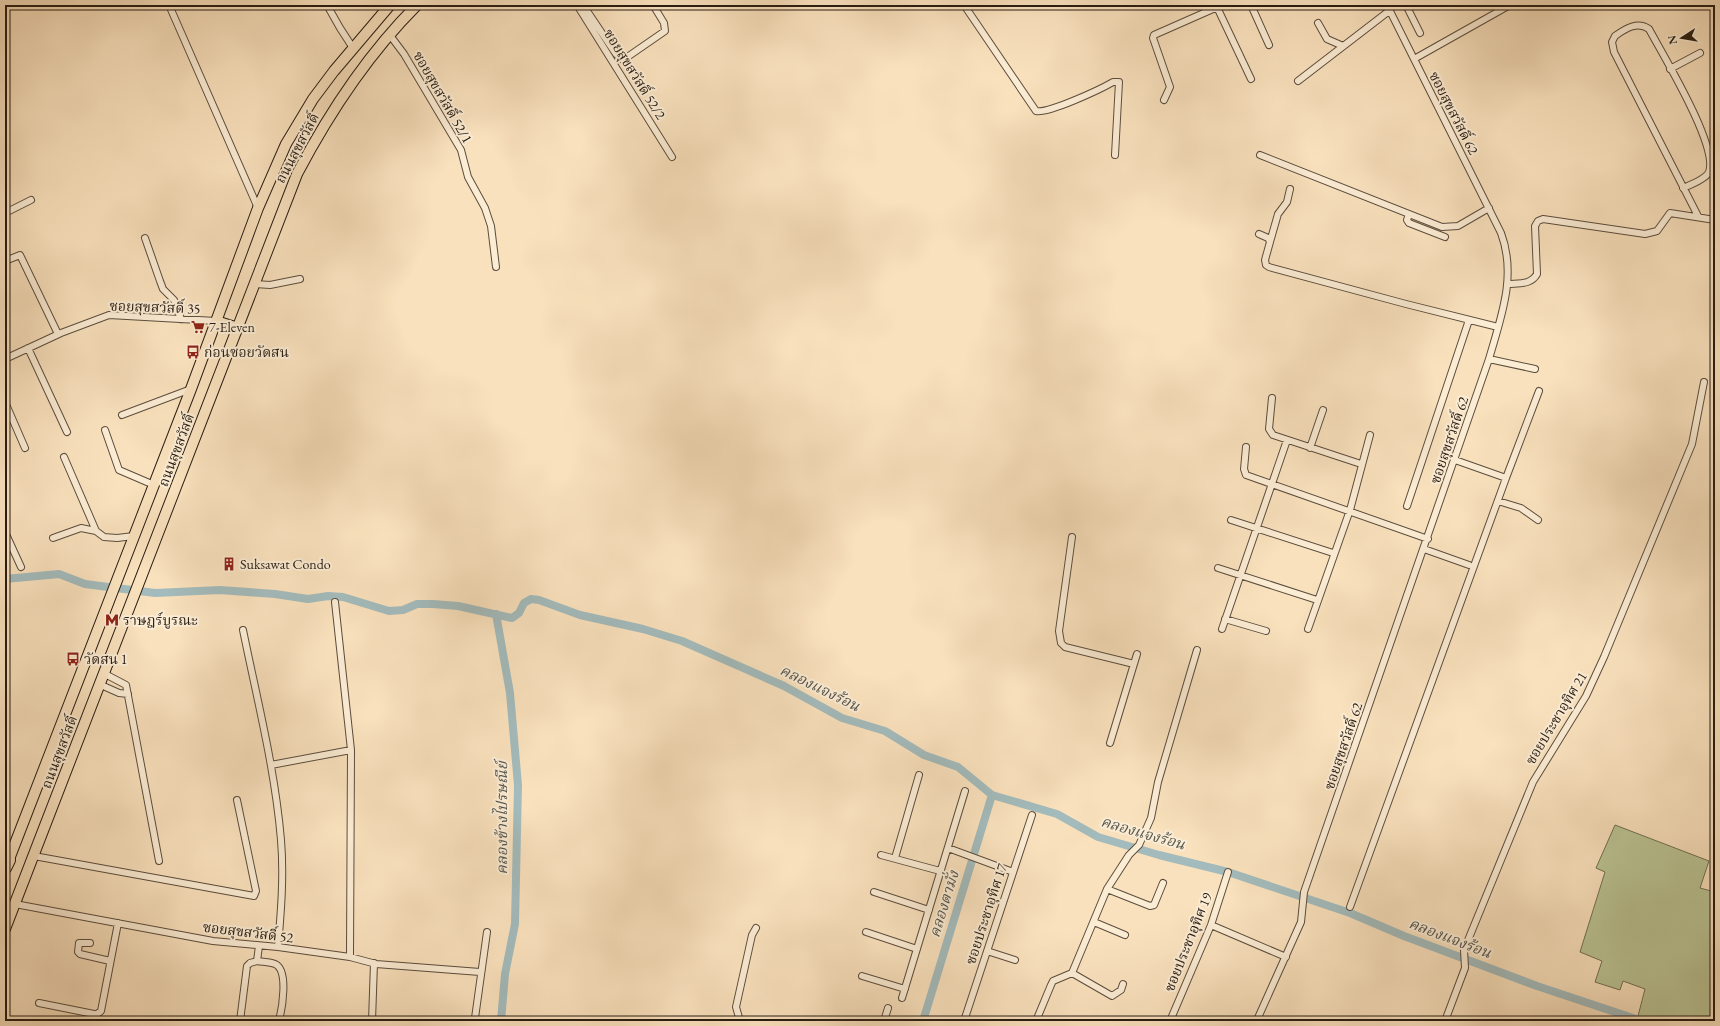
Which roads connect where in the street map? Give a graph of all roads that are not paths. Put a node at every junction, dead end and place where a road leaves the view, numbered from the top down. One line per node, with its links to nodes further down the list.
1 (169, 5): 32 (street)
2 (327, 5): 19 (street)
3 (390, 5): 19 (main road, ถนนสุขสวัสดิ์)
4 (417, 5): 16 (main road, ถนนสุขสวัสดิ์)
5 (577, 5): 28 (street, ซอยสุขสวัสดิ์ 52/2)
6 (583, 5): 7 (street)
7 (653, 5)
8 (964, 5): 26 (street)
9 (1250, 5): 17 (street)
10 (1406, 5): 15 (street)
11 (1510, 5): 21 (street)
12 (1219, 6): 23 (street); 25 (street)
13 (1388, 8): 18 (street); 21 (street, ซอยสุขสวัสดิ์ 62)
14 (1318, 23): 18 (street)
15 (1420, 33)
16 (389, 34): 43 (street, ซอยสุขสวัสดิ์ 52/1); 45 (main road, ถนนสุขสวัสดิ์)
17 (1269, 45)
18 (1343, 46): 24 (street)
19 (353, 48): 32 (main road, ถนนสุขสวัสดิ์)
20 (1700, 53): 22 (street)
21 (1414, 60): 33 (street, ซอยสุขสวัสดิ์ 62)
22 (1670, 69): 29 (street); 29 (street)
23 (1251, 79)
24 (1298, 81)
25 (1164, 100)
26 (1116, 155)
27 (1260, 155): 35 (street)
28 (672, 157)
29 (1683, 188): 36 (street)
30 (1290, 189): 41 (street)
31 (31, 200): 34 (street)
32 (258, 208): 49 (main road, ถนนสุขสวัสดิ์)
33 (1489, 208): 35 (street); 46 (street, ซอยสุขสวัสดิ์ 62)
34 (5, 213)
35 (1409, 214): 39 (street)
36 (1698, 216): 37 (street); 46 (street)
37 (1715, 220)
38 (1259, 234): 41 (street)
39 (1445, 237)
40 (145, 238): 47 (street)
41 (1270, 242): 48 (street)
42 (5, 261): 52 (street)
43 (496, 267)
44 (300, 279): 45 (street)
45 (255, 284): 51 (main road, ถนนสุขสวัสดิ์)
46 (1508, 284): 50 (street, ซอยสุขสวัสดิ์ 62)
47 (181, 319): 49 (street, ซอยสุขสวัสดิ์ 35); 52 (street, ซอยสุขสวัสดิ์ 35)
48 (1470, 320): 50 (street); 78 (street)
49 (216, 322): 51 (main road); 58 (main road, ถนนสุขสวัสดิ์)
50 (1498, 327): 55 (street, ซอยสุขสวัสดิ์ 62)
51 (238, 328): 105 (main road, ถนนสุขสวัสดิ์)
52 (58, 334): 53 (street, ซอยสุขสวัสดิ์ 35)
53 (28, 348): 54 (street, ซอยสุขสวัสดิ์ 35); 65 (street)
54 (5, 359)
55 (1489, 359): 56 (street); 72 (street, ซอยสุขสวัสดิ์ 62)
56 (1535, 369)
57 (1704, 382): 167 (street, ซอยประชาอุทิศ 21)
58 (191, 389): 63 (street); 76 (main road, ถนนสุขสวัสดิ์)
59 (1539, 391): 74 (street)
60 (1272, 398): 67 (street)
61 (5, 402): 69 (street)
62 (1323, 410): 70 (street)
63 (122, 415)
64 (104, 430): 76 (street)
65 (67, 432)
66 (1370, 435): 73 (street)
67 (1287, 440): 70 (street); 75 (street)
68 (1246, 447): 75 (street)
69 (25, 448)
70 (1310, 448): 73 (street)
71 (64, 457): 83 (street)
72 (1455, 460): 74 (street); 88 (street, ซอยสุขสวัสดิ์ 62)
73 (1361, 464): 79 (street)
74 (1506, 478): 77 (street)
75 (1272, 483): 79 (street); 82 (street)
76 (154, 485): 85 (main road, ถนนสุขสวัสดิ์)
77 (1498, 501): 81 (street); 128 (street)
78 (1407, 506)
79 (1350, 510): 88 (street); 90 (street)
80 (1231, 520): 82 (street)
81 (1538, 520)
82 (1256, 528): 90 (street); 94 (street)
83 (96, 531): 85 (street); 87 (street)
84 (5, 532): 92 (street)
85 (134, 536): 120 (main road, ถนนสุขสวัสดิ์)
86 (1072, 537): 104 (street)
87 (53, 538)
88 (1428, 539): 89 (street, ซอยสุขสวัสดิ์ 62)
89 (1424, 549): 91 (street); 143 (street, ซอยสุขสวัสดิ์ 62)
90 (1333, 554): 95 (street)
91 (1469, 565)
92 (21, 567)
93 (1218, 568): 94 (street)
94 (1240, 574): 95 (street); 97 (street)
95 (1317, 600): 99 (street)
96 (335, 602): 109 (street)
97 (1225, 619): 98 (street); 101 (street)
98 (1222, 629)
99 (1308, 629)
100 (243, 630): 110 (street)
101 (1266, 631)
102 (1197, 650): 125 (street)
103 (1136, 654): 104 (street)
104 (1134, 664): 108 (street)
105 (105, 674): 106 (main road, ถนนสุขสวัสดิ์); 107 (street)
106 (101, 685): 107 (street); 117 (main road, ถนนสุขสวัสดิ์)
107 (128, 694): 119 (street)
108 (1110, 743)
109 (351, 750): 110 (street); 144 (street)
110 (271, 765): 140 (street)
111 (919, 774): 118 (street)
112 (965, 792): 115 (street)
113 (237, 800): 117 (street)
114 (1032, 815): 122 (street, ซอยประชาอุทิศ 17)
115 (948, 848): 121 (street); 122 (street)
116 (881, 855): 118 (street)
117 (34, 856): 127 (main road, ถนนสุขสวัสดิ์)
118 (895, 858): 121 (street)
119 (159, 861)
120 (6, 866)
121 (940, 872): 129 (street)
122 (1013, 872): 142 (street, ซอยประชาอุทิศ 17)
123 (1228, 872): 132 (street, ซอยประชาอุทิศ 19)
124 (1163, 883): 125 (street)
125 (1107, 889): 130 (street)
126 (874, 892): 129 (street)
127 (15, 904): 131 (street, ซอยสุขสวัสดิ์ 52); 134 (main road, ถนนสุขสวัสดิ์)
128 (1350, 907)
129 (929, 910): 141 (street)
130 (1094, 922): 137 (street); 150 (street)
131 (118, 923): 139 (street, ซอยสุขสวัสดิ์ 52); 146 (street)
132 (1211, 925): 143 (street); 166 (street, ซอยประชาอุทิศ 19)
133 (756, 928): 162 (street)
134 (5, 929)
135 (488, 932): 149 (street)
136 (866, 932): 141 (street)
137 (1125, 935)
138 (90, 943): 146 (street)
139 (259, 946): 140 (street, ซอยสุขสวัสดิ์ 52); 147 (street)
140 (278, 947): 144 (street, ซอยสุขสวัสดิ์ 52)
141 (917, 949): 153 (street)
142 (987, 951): 145 (street); 164 (street, ซอยประชาอุทิศ 17)
143 (1286, 957): 158 (street, ซอยสุขสวัสดิ์ 62)
144 (350, 958): 148 (street, ซอยสุขสวัสดิ์ 52)
145 (1015, 960)
146 (110, 961): 155 (street)
147 (257, 961): 159 (street); 160 (street)
148 (374, 963): 149 (street, ซอยสุขสวัสดิ์ 52); 161 (street)
149 (480, 972): 157 (street)
150 (1072, 973): 152 (street); 165 (street)
151 (862, 976): 153 (street)
152 (1123, 984)
153 (905, 989): 154 (street)
154 (902, 998)
155 (39, 1003)
156 (888, 1008): 163 (street)
157 (475, 1018)
158 (1258, 1020)
159 (240, 1021)
160 (279, 1021)
161 (372, 1021)
162 (740, 1021)
163 (884, 1021)
164 (964, 1021)
165 (1036, 1021)
166 (1170, 1021)
167 (1445, 1021)

